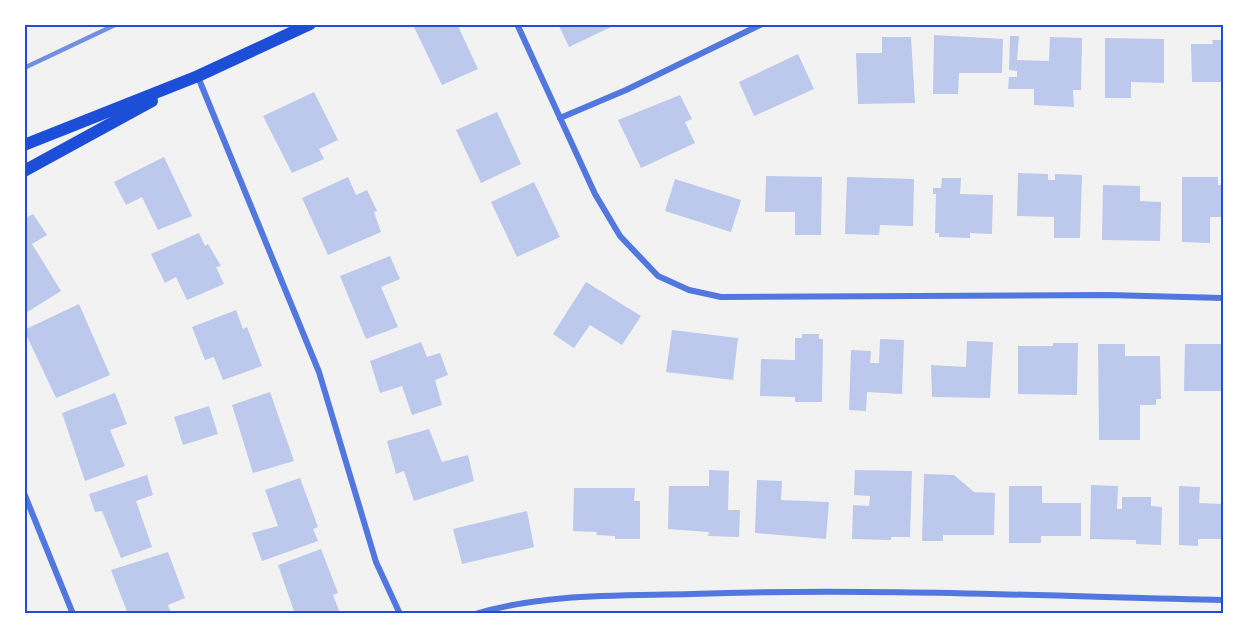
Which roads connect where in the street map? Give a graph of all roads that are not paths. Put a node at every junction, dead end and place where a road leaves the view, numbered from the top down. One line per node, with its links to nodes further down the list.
1 (310, 24): 4 (main road)
2 (517, 24): 5 (street)
3 (762, 24): 5 (street)
4 (198, 76): 6 (main road); 7 (main road); 12 (street)
5 (560, 118): 8 (street)
6 (24, 145)
7 (24, 171)
8 (1223, 298)
9 (24, 493): 11 (street)
10 (1223, 600): 13 (street)
11 (73, 614)
12 (400, 614)
13 (476, 614)

